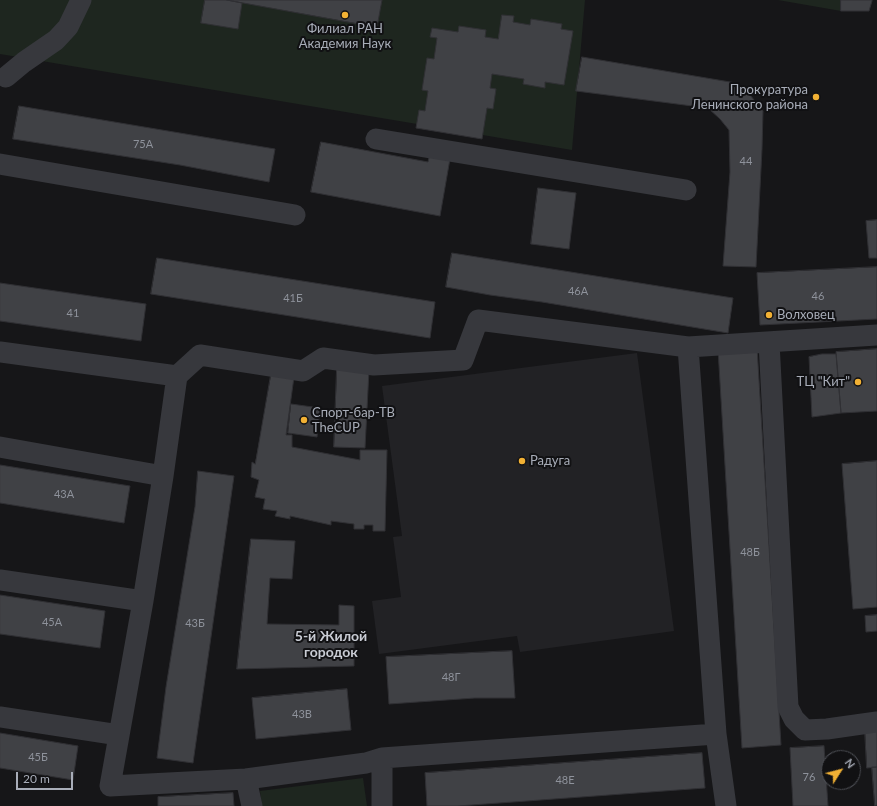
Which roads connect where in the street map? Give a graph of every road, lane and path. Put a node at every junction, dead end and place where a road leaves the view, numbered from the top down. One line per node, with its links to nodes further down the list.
1 (81, 0): 2 (lane)
2 (6, 77)
3 (376, 139): 5 (lane)
4 (0, 164): 6 (lane)
5 (686, 190)
6 (295, 215)
7 (877, 335): 8 (lane)
8 (769, 342): 9 (lane); 17 (lane)
9 (688, 347): 11 (lane); 18 (lane)
10 (0, 352): 11 (lane)
11 (176, 376): 13 (lane)
12 (0, 447): 13 (lane)
13 (163, 476): 15 (lane)
14 (0, 580): 15 (lane)
15 (143, 601): 19 (lane)
16 (0, 717): 19 (lane)
17 (877, 722)
18 (716, 734): 20 (lane); 24 (lane)
19 (119, 735): 21 (lane)
20 (382, 758): 21 (lane); 23 (lane)
21 (246, 779): 22 (lane)
22 (252, 806)
23 (382, 806)
24 (726, 806)

